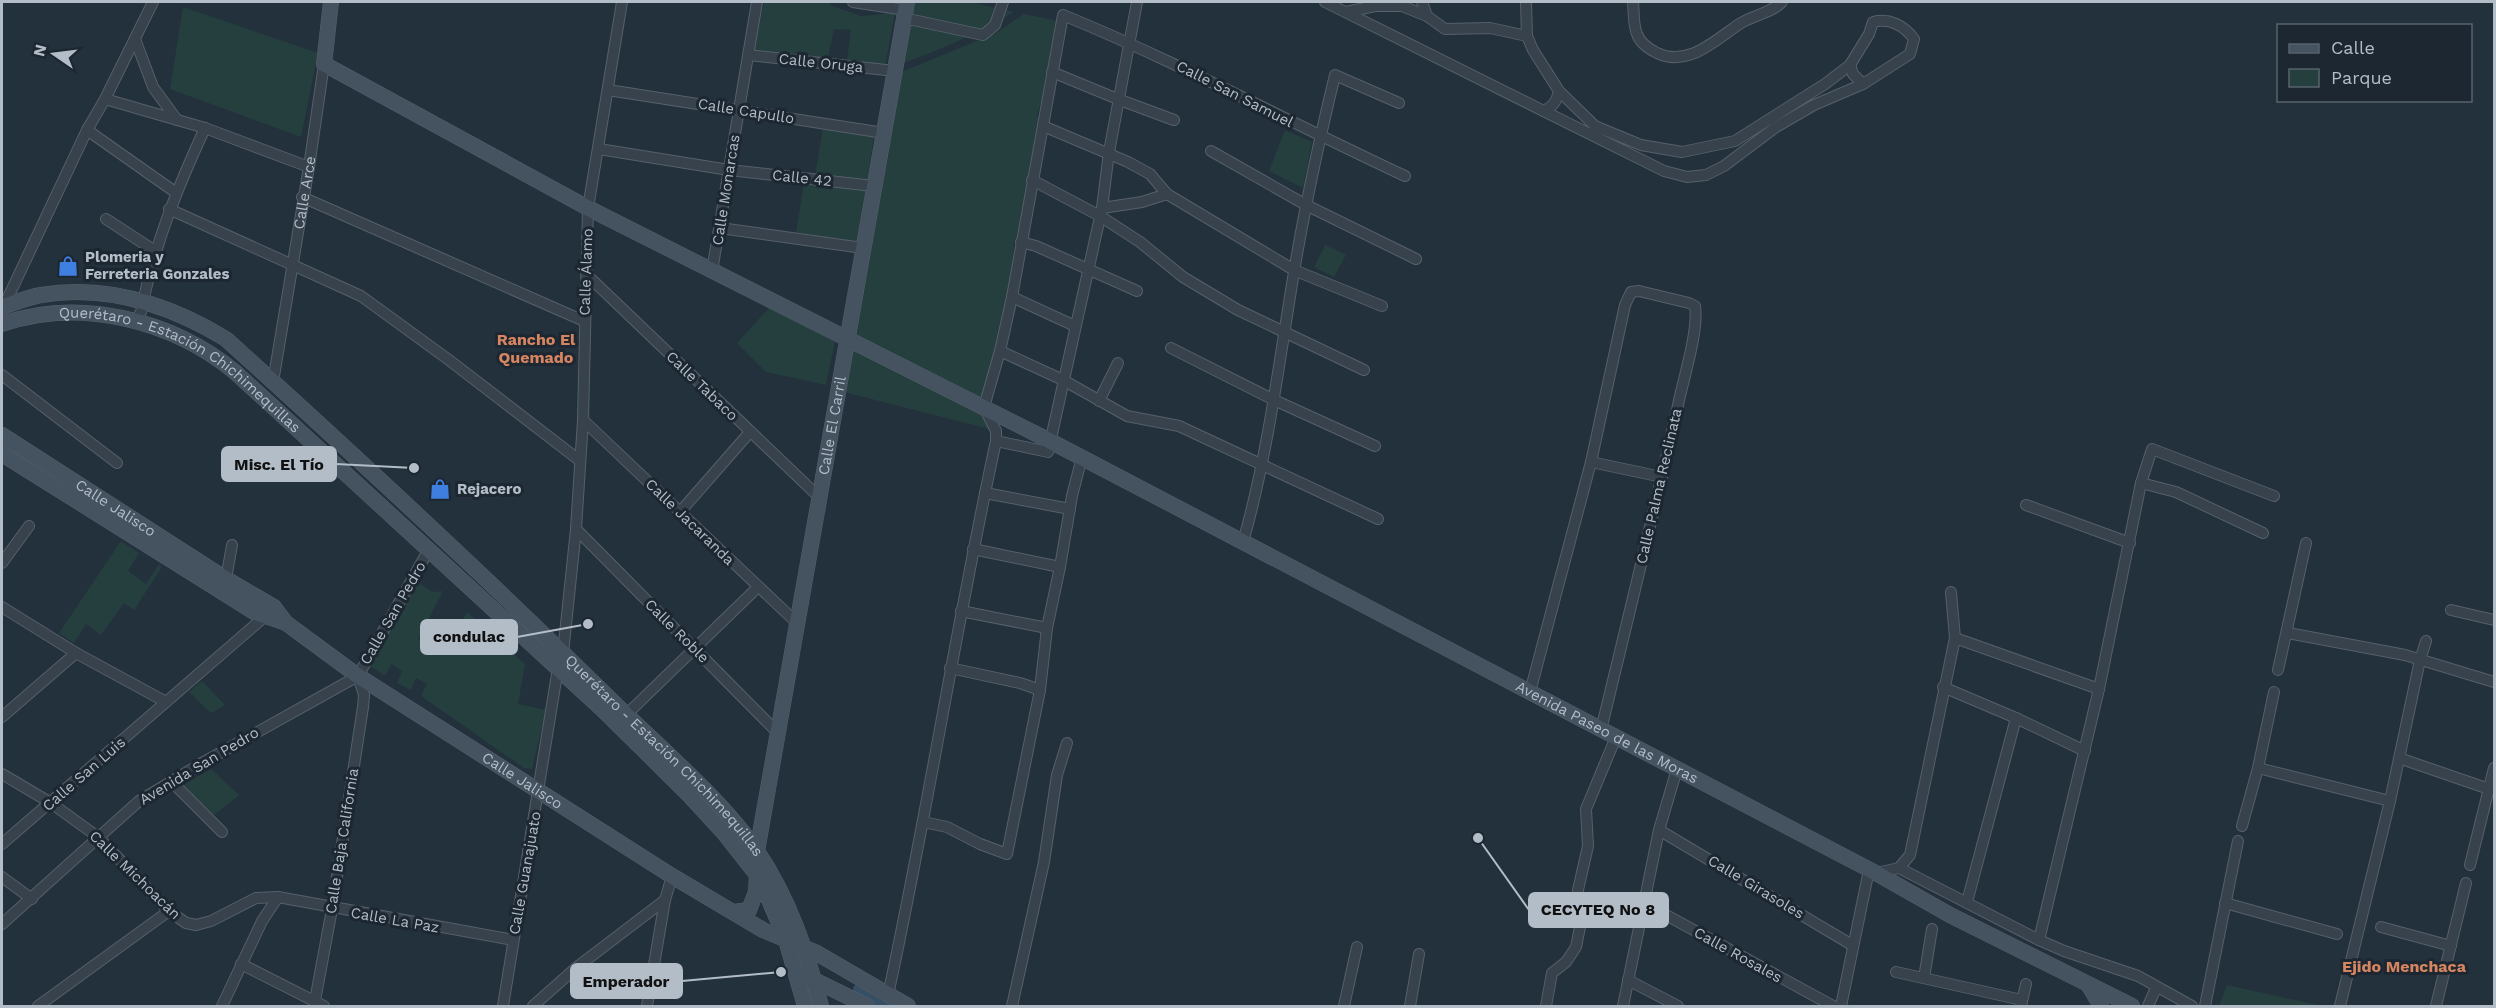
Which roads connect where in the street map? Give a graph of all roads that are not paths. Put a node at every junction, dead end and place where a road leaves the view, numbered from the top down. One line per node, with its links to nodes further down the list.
1 (153, 2): 19 (street)
2 (330, 2): 22 (main road, Calle Arce)
3 (622, 2): 27 (street, Calle Álamo)
4 (757, 2): 21 (street, Calle Monarcas)
5 (853, 2): 14 (street)
6 (1003, 2): 14 (street)
7 (1137, 2): 20 (street)
8 (1325, 2): 15 (street)
9 (1422, 2): 16 (street)
10 (1526, 2): 18 (street)
11 (1633, 2): 12 (street)
12 (1782, 2)
13 (1376, 4): 15 (street); 16 (street); 17 (street)
14 (905, 10): 24 (main road, Calle El Carril)
15 (1346, 12): 17 (street)
16 (1427, 16): 18 (street)
17 (1375, 27): 33 (street)
18 (1527, 36): 28 (street)
19 (135, 39): 29 (street); 34 (street)
20 (1130, 42): 25 (street, Calle San Samuel); 30 (street); 40 (street, Calle San Samuel)
21 (748, 55): 24 (street, Calle Oruga); 32 (street, Calle Monarcas)
22 (324, 64): 44 (street, Calle Arce); 53 (main road, Avenida Paseo de las Moras)
23 (1850, 65): 26 (street); 26 (street); 28 (street)
24 (895, 71): 39 (main road, Calle El Carril)
25 (1052, 72): 30 (street); 36 (street)
26 (1863, 84): 33 (street)
27 (608, 90): 32 (street, Calle Capullo); 41 (street, Calle Álamo)
28 (1559, 91): 33 (street)
29 (105, 99): 34 (street); 38 (street)
30 (1120, 100): 35 (street); 43 (street)
31 (1399, 103): 40 (street)
32 (739, 110): 39 (street, Calle Capullo); 45 (street, Calle Monarcas)
33 (1544, 111)
34 (177, 120): 37 (street)
35 (1174, 120)
36 (1043, 126): 43 (street); 47 (street)
37 (206, 128): 44 (street); 49 (street)
38 (87, 130): 49 (street); 69 (street)
39 (884, 133): 48 (main road, Calle El Carril)
40 (1320, 137): 46 (street, Calle San Samuel); 52 (street)
41 (599, 149): 45 (street, Calle 42); 53 (street, Calle Álamo)
42 (1211, 151): 52 (street)
43 (1109, 152): 50 (street); 55 (street)
44 (309, 167): 51 (street, Calle Arce)
45 (729, 170): 48 (street, Calle 42); 57 (street, Calle Monarcas)
46 (1405, 176)
47 (1032, 180): 55 (street); 58 (street)
48 (874, 186): 59 (main road, Calle El Carril)
49 (175, 192): 54 (street)
50 (1167, 194): 55 (street); 64 (street)
51 (302, 197): 62 (street, Calle Arce); 73 (street)
52 (1306, 205): 61 (street); 64 (street)
53 (588, 208): 65 (main road, Avenida Paseo de las Moras); 66 (street, Calle Álamo)
54 (169, 209): 60 (street); 62 (street)
55 (1101, 212): 63 (street); 76 (street)
56 (106, 219): 60 (street)
57 (720, 228): 59 (street); 65 (street, Calle Monarcas)
58 (1021, 242): 63 (street); 68 (street)
59 (863, 248): 77 (main road, Calle El Carril)
60 (155, 251): 70 (street)
61 (1416, 258)
62 (291, 263): 84 (street, Calle Arce); 96 (street)
63 (1088, 268): 67 (street); 75 (street)
64 (1294, 270): 71 (street); 76 (street)
65 (712, 271): 77 (main road, Avenida Paseo de las Moras)
66 (586, 274): 73 (street, Calle Álamo); 89 (street, Calle Tabaco)
67 (1137, 291)
68 (1012, 297): 75 (street); 79 (street)
69 (4, 298): 70 (main road, Querétaro - Estación Chichimequillas)
70 (143, 301): 72 (street); 84 (main road, Querétaro - Estación Chichimequillas)
71 (1382, 306)
72 (132, 320): 74 (main road, Querétaro - Estación Chichimequillas); 117 (main road, Querétaro - Estación Chichimequillas)
73 (584, 321): 88 (street, Calle Álamo)
74 (2, 324)
75 (1075, 326): 83 (street)
76 (1284, 332): 81 (street); 85 (street)
77 (847, 340): 87 (main road, Avenida Paseo de las Moras); 104 (main road, Calle El Carril)
78 (1171, 348): 85 (street)
79 (1000, 351): 83 (street); 87 (street)
80 (1118, 363): 86 (street)
81 (1364, 370)
82 (2, 375): 98 (street)
83 (1063, 380): 86 (street); 92 (street)
84 (273, 382): 134 (main road, Querétaro - Estación Chichimequillas)
85 (1272, 399): 93 (street); 99 (street)
86 (1099, 401): 99 (street)
87 (984, 406): 91 (street); 92 (main road, Avenida Paseo de las Moras)
88 (583, 420): 96 (street, Calle Álamo); 107 (street, Calle Jacaranda)
89 (750, 432): 104 (street, Calle Tabaco); 107 (street)
90 (2, 435): 120 (main road, Calle Jalisco)
91 (996, 441): 92 (street); 102 (street)
92 (1050, 441): 95 (main road, Avenida Paseo de las Moras)
93 (1375, 446)
94 (2, 454): 126 (main road, Calle Jalisco)
95 (1082, 457): 106 (street); 112 (main road, Avenida Paseo de las Moras)
96 (579, 460): 110 (street, Calle Álamo)
97 (1591, 462): 100 (street); 100 (street, Calle Palma Reclinata); 145 (street)
98 (117, 463)
99 (1262, 465): 108 (street); 112 (street)
100 (1662, 477): 151 (street, Calle Palma Reclinata)
101 (2141, 483): 103 (street); 111 (street); 113 (street)
102 (985, 493): 106 (street); 116 (street)
103 (2274, 495)
104 (819, 497): 128 (main road, Calle El Carril)
105 (2026, 505): 113 (street)
106 (1070, 509): 119 (street)
107 (680, 512): 121 (street, Calle Jacaranda)
108 (1378, 519)
109 (29, 526): 118 (street)
110 (576, 529): 133 (street, Calle Roble); 134 (street, Calle Álamo)
111 (2264, 533)
112 (1243, 542): 145 (main road, Avenida Paseo de las Moras)
113 (2130, 543): 143 (street)
114 (2306, 543): 130 (street)
115 (232, 545): 120 (street)
116 (973, 549): 119 (street); 124 (street)
117 (428, 551): 137 (main road, Querétaro - Estación Chichimequillas); 140 (street, Calle San Pedro)
118 (2, 563)
119 (1060, 567): 129 (street)
120 (226, 579): 126 (main road, Calle Jalisco)
121 (758, 587): 128 (street, Calle Jacaranda); 133 (street)
122 (1951, 592): 131 (street)
123 (2, 607): 135 (street)
124 (962, 610): 129 (street); 138 (street)
125 (2451, 610): 127 (street)
126 (270, 612): 140 (main road, Calle Jalisco); 147 (street, Calle San Luis)
127 (2494, 620)
128 (797, 623): 152 (main road, Calle El Carril)
129 (1047, 627): 144 (street)
130 (2288, 633): 136 (street); 139 (street)
131 (1955, 638): 142 (street); 143 (street)
132 (2426, 641): 136 (street)
133 (695, 649): 148 (street); 152 (street, Calle Roble)
134 (563, 652): 148 (main road, Querétaro - Estación Chichimequillas)
135 (76, 653): 147 (street); 149 (street)
136 (2420, 660): 141 (street); 156 (street)
137 (558, 668): 163 (street, Calle Guanajuato); 177 (main road, Querétaro - Estación Chichimequillas)
138 (950, 668): 144 (street); 166 (street)
139 (2278, 670)
140 (358, 676): 161 (street, Avenida San Pedro); 163 (main road, Calle Jalisco); 187 (street, Calle Baja California)
141 (2494, 682)
142 (1943, 687): 150 (street); 175 (street)
143 (2099, 689): 155 (street)
144 (1040, 690): 166 (street)
145 (1530, 692): 151 (main road, Avenida Paseo de las Moras)
146 (2274, 692): 157 (street)
147 (166, 702): 165 (street, Calle San Luis)
148 (626, 715): 173 (main road, Querétaro - Estación Chichimequillas)
149 (2, 717)
150 (2016, 718): 155 (street); 184 (street)
151 (1601, 730): 153 (main road, Avenida Paseo de las Moras)
152 (778, 733): 173 (main road, Calle El Carril)
153 (1616, 737): 159 (main road, Avenida Paseo de las Moras); 231 (street)
154 (1067, 742): 228 (street)
155 (2085, 751): 197 (street)
156 (2399, 758): 162 (street); 164 (street)
157 (2258, 768): 164 (street); 167 (street)
158 (2494, 768): 162 (street)
159 (1677, 769): 168 (street); 176 (main road, Avenida Paseo de las Moras)
160 (2, 774): 165 (street, Calle Michoacán)
161 (171, 782): 169 (street); 170 (street, Avenida San Pedro)
162 (2489, 789): 174 (street)
163 (539, 790): 178 (main road, Calle Jalisco); 195 (street, Calle Guanajuato)
164 (2390, 801): 241 (street)
165 (51, 803): 170 (street, Calle Michoacán); 172 (street, Calle San Luis)
166 (923, 822): 214 (street)
167 (2242, 826)
168 (1659, 830): 185 (street); 198 (street, Calle Girasoles)
169 (222, 832)
170 (98, 837): 182 (street, Avenida San Pedro); 188 (street, Calle Michoacán)
171 (2238, 841): 186 (street)
172 (2, 844)
173 (757, 851): 199 (main road, Querétaro - Estación Chichimequillas)
174 (2470, 865)
175 (1899, 868): 176 (street); 184 (street)
176 (1873, 872): 198 (street); 211 (main road, Avenida Paseo de las Moras)
177 (757, 875): 189 (main road); 196 (main road, Querétaro - Estación Chichimequillas)
178 (672, 876): 183 (street); 189 (main road, Calle Jalisco)
179 (2, 877): 182 (street)
180 (2466, 883): 201 (street)
181 (278, 897): 187 (street, Calle La Paz); 188 (street, Calle Michoacán); 203 (street)
182 (32, 898): 190 (street, Avenida San Pedro)
183 (665, 900): 222 (street); 223 (street)
184 (1966, 902): 197 (street)
185 (1644, 903): 208 (street); 234 (street, Calle Rosales)
186 (2225, 903): 194 (street); 240 (street)
187 (332, 909): 195 (street, Calle La Paz); 218 (street, Calle Baja California)
188 (169, 911): 219 (street)
189 (733, 912): 193 (main road, Calle Jalisco)
190 (2, 924)
191 (2381, 927): 201 (street)
192 (1932, 929): 206 (street)
193 (763, 930): 196 (main road, Calle Jalisco); 204 (main road, Calle Jalisco)
194 (2337, 934)
195 (513, 940): 221 (street, Calle Guanajuato)
196 (786, 940): 199 (main road, Calle Jalisco); 204 (main road, Querétaro - Estación Chichimequillas)
197 (2039, 940): 212 (street)
198 (1852, 945): 235 (street)
199 (804, 946): 207 (main road, Querétaro - Estación Chichimequillas); 209 (main road, Calle Jalisco)
200 (1357, 946): 229 (street)
201 (2451, 946): 242 (street)
202 (1419, 954): 230 (street)
203 (242, 964): 218 (street); 220 (street)
204 (796, 970): 207 (main road); 224 (main road, Querétaro - Estación Chichimequillas)
205 (1896, 972): 206 (street)
206 (1924, 978): 216 (street)
207 (814, 980): 213 (main road); 225 (main road, Querétaro - Estación Chichimequillas)
208 (1628, 980): 232 (street); 233 (street)
209 (865, 982): 214 (main road, Calle Jalisco); 215 (main road)
210 (2026, 984): 216 (street)
211 (2087, 984): 217 (main road, Avenida Paseo de las Moras); 236 (main road)
212 (2156, 988): 238 (street); 239 (street)
213 (834, 990): 215 (main road); 225 (main road)
214 (888, 995): 227 (main road, Calle Jalisco)
215 (851, 997): 226 (main road)
216 (2022, 1003)
217 (2115, 1003): 237 (main road, Avenida Paseo de las Moras)
218 (318, 1005)
219 (38, 1006)
220 (222, 1006)
221 (503, 1006)
222 (532, 1006)
223 (647, 1006)
224 (805, 1006)
225 (820, 1006)
226 (867, 1006)
227 (908, 1006)
228 (1012, 1006)
229 (1344, 1006)
230 (1410, 1006)
231 (1546, 1006)
232 (1623, 1006)
233 (1678, 1006)
234 (1833, 1006)
235 (1841, 1006)
236 (2101, 1006)
237 (2132, 1006)
238 (2148, 1006)
239 (2192, 1006)
240 (2205, 1006)
241 (2340, 1006)
242 (2436, 1006)

